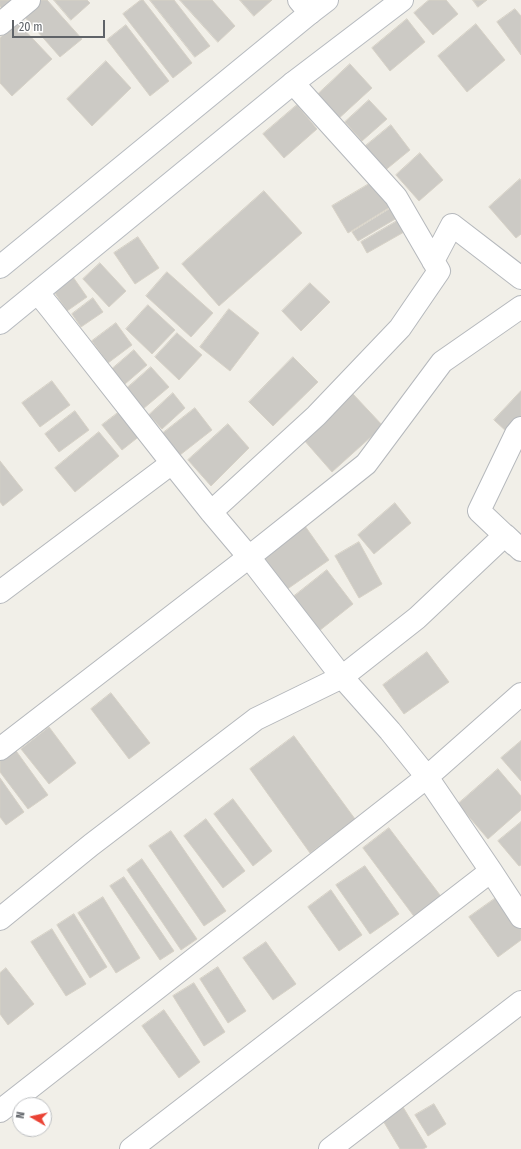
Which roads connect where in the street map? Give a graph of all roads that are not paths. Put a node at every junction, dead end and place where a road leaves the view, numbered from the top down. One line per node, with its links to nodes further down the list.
1 (29, 0): 4 (street)
2 (402, 0): 5 (street)
3 (312, 4): 7 (street)
4 (0, 24)
5 (293, 83): 6 (street); 9 (street)
6 (433, 261): 8 (street); 14 (street)
7 (0, 267)
8 (521, 278)
9 (38, 293): 11 (street); 13 (street)
10 (521, 307): 16 (street)
11 (0, 323)
12 (521, 428): 15 (street)
13 (172, 463): 14 (street); 17 (street)
14 (211, 512): 16 (street)
15 (514, 544): 18 (street)
16 (249, 557): 18 (street); 20 (street)
17 (0, 592)
18 (342, 677): 21 (street); 24 (street)
19 (521, 694): 21 (street)
20 (0, 749)
21 (427, 777): 22 (street); 26 (street)
22 (491, 871): 23 (street); 27 (street)
23 (521, 917)
24 (0, 919)
25 (521, 1002): 28 (street)
26 (0, 1111)
27 (131, 1149)
28 (330, 1149)

